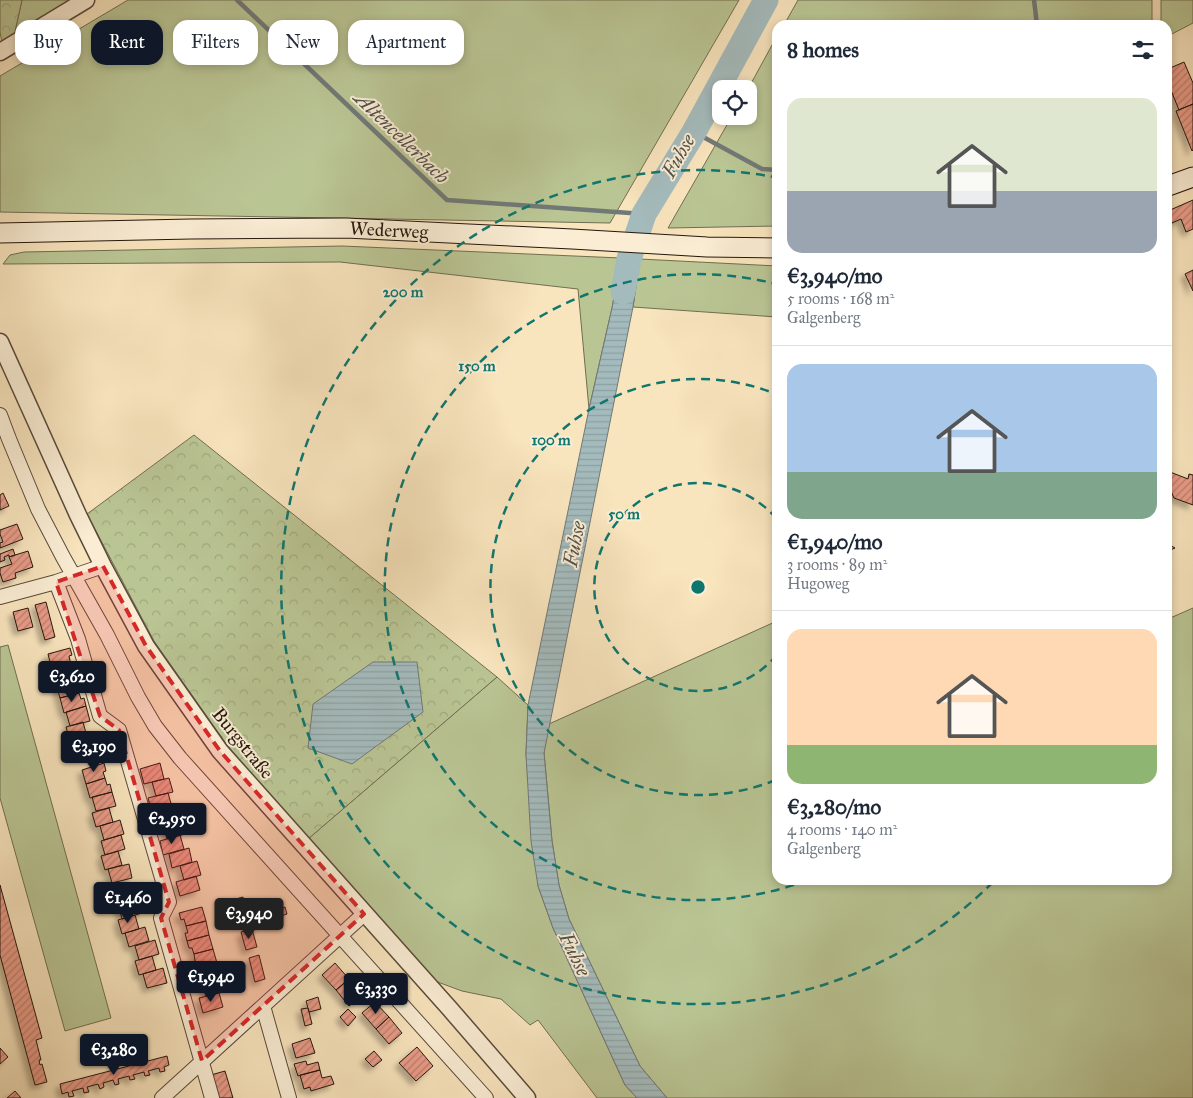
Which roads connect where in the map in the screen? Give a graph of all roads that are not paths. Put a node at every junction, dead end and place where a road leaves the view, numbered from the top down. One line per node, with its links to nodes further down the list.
1 (86, 0): 2 (street)
2 (0, 52)
3 (1193, 177): 4 (main road)
4 (1172, 185)
5 (0, 233): 6 (main road, Wederweg)
6 (772, 248)
7 (0, 342): 8 (street, Burgstraße)
8 (4, 363): 10 (street, Burgstraße)
9 (0, 415): 11 (street)
10 (103, 566): 11 (street); 14 (street, Burgstraße)
11 (74, 577): 12 (street); 15 (street)
12 (56, 582): 13 (street); 17 (street)
13 (0, 597)
14 (364, 914): 15 (street); 22 (street, Burgstraße)
15 (340, 936): 16 (street); 21 (street)
16 (263, 1006): 17 (street); 20 (street)
17 (202, 1061): 18 (street); 19 (street)
18 (162, 1098)
19 (212, 1098)
20 (288, 1098)
21 (486, 1098)
22 (527, 1098)

